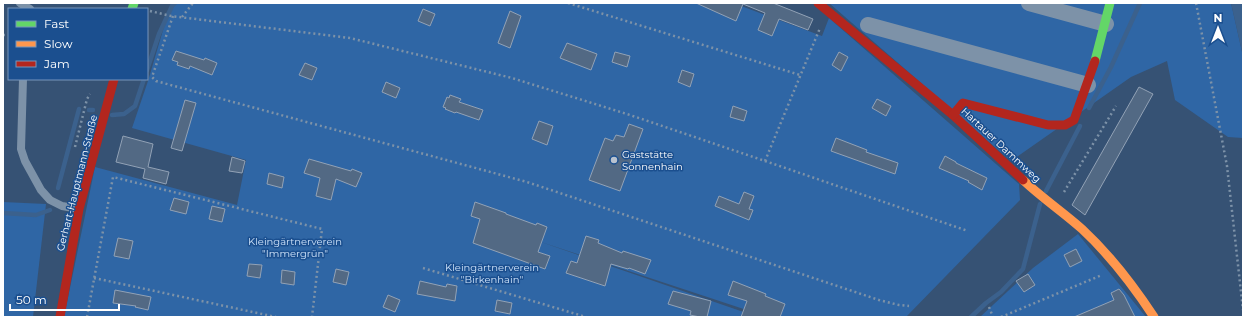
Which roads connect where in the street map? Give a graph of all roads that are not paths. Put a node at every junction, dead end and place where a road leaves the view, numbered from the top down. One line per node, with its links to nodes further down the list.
1 (818, 3): 9 (street, Hartauer Dammweg)
2 (1029, 3): 5 (street)
3 (1110, 3): 5 (street)
4 (868, 24): 8 (street)
5 (1106, 24): 8 (street)
6 (23, 80): 10 (lane)
7 (114, 80): 10 (street, Gerhart-Hauptmann-Straße)
8 (1088, 85): 9 (street)
9 (953, 115): 12 (street, Hartauer Dammweg)
10 (79, 209): 11 (street, Gerhart-Hauptmann-Straße)
11 (60, 317)
12 (1154, 317)

